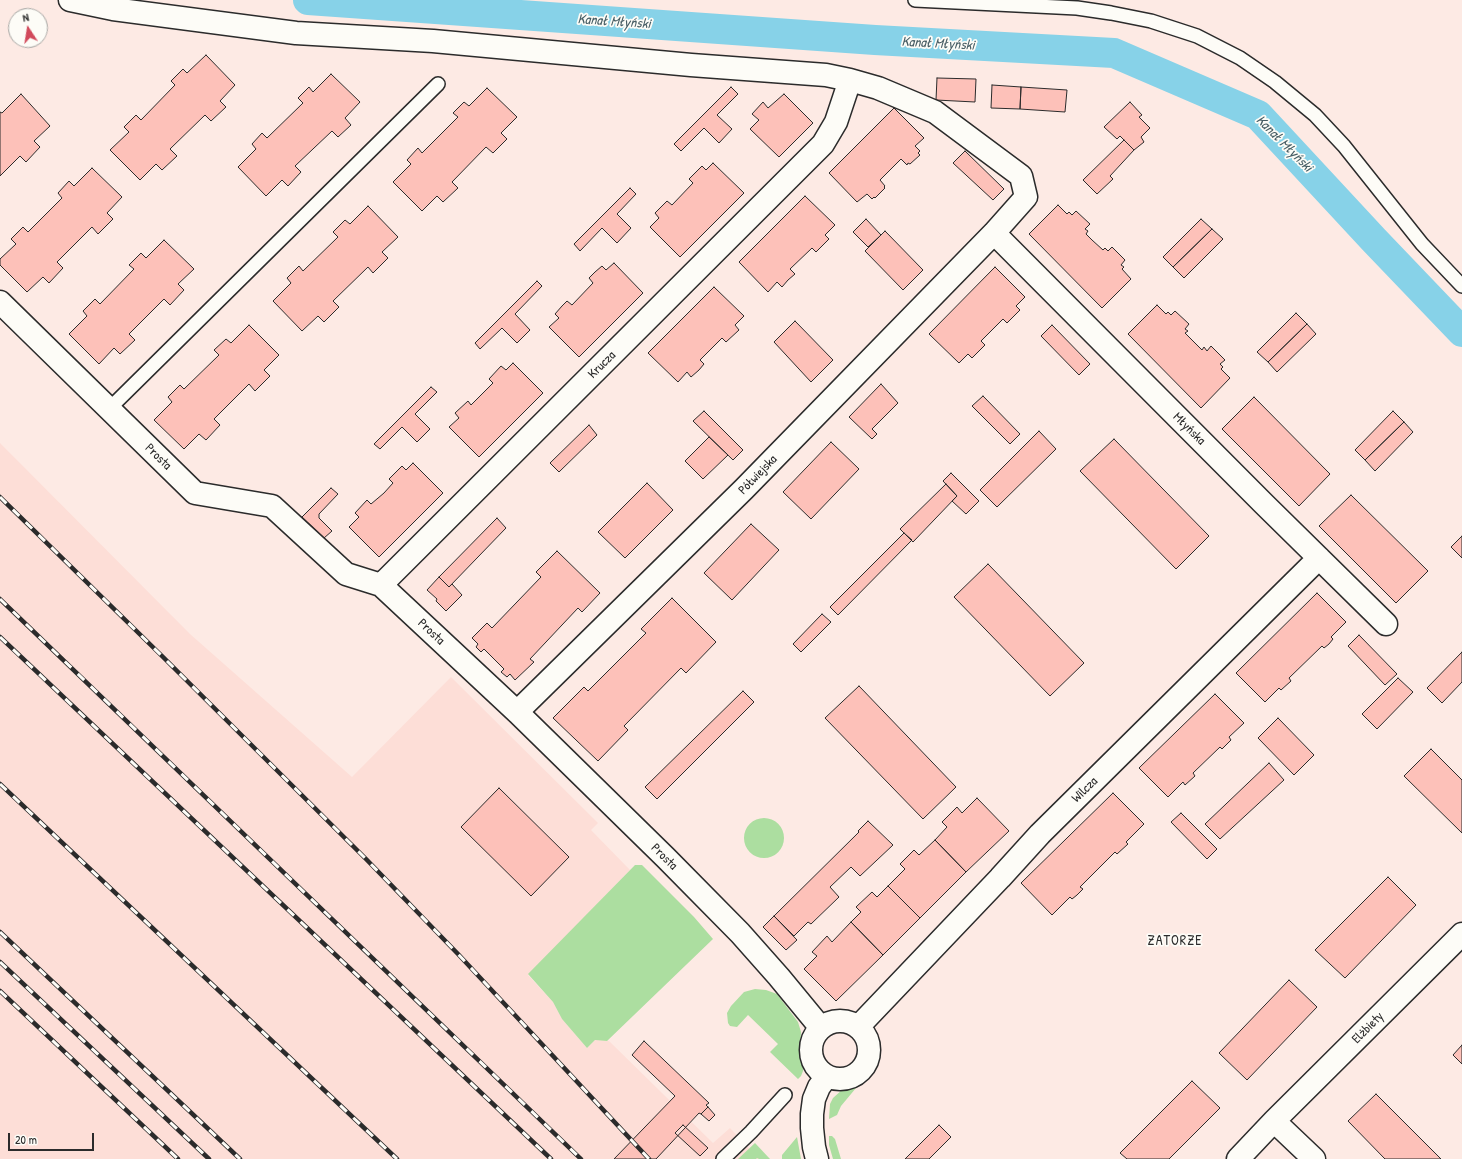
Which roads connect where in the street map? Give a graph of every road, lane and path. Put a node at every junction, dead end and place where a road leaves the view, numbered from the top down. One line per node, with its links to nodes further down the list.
1 (70, 0): 3 (street)
2 (915, 0): 6 (lane)
3 (850, 80): 5 (street, Półwiejska); 10 (street, Krucza)
4 (438, 84): 8 (lane)
5 (994, 233): 9 (street, Młyńska); 12 (street, Półwiejska)
6 (1462, 286)
7 (0, 302): 8 (street, Prosta)
8 (109, 409): 10 (street, Prosta)
9 (1319, 558): 11 (street, Młyńska); 14 (street, Wilcza)
10 (381, 585): 12 (street, Prosta)
11 (1386, 624)
12 (517, 712): 15 (street, Prosta)
13 (1462, 934): 18 (street, Elżbiety)
14 (858, 1027): 15 (street); 16 (street)
15 (821, 1028): 16 (street)
16 (827, 1076): 20 (street)
17 (785, 1095): 19 (lane)
18 (1274, 1121): 21 (street, Elżbiety); 22 (street)
19 (723, 1159)
20 (817, 1159)
21 (1238, 1159)
22 (1314, 1159)

